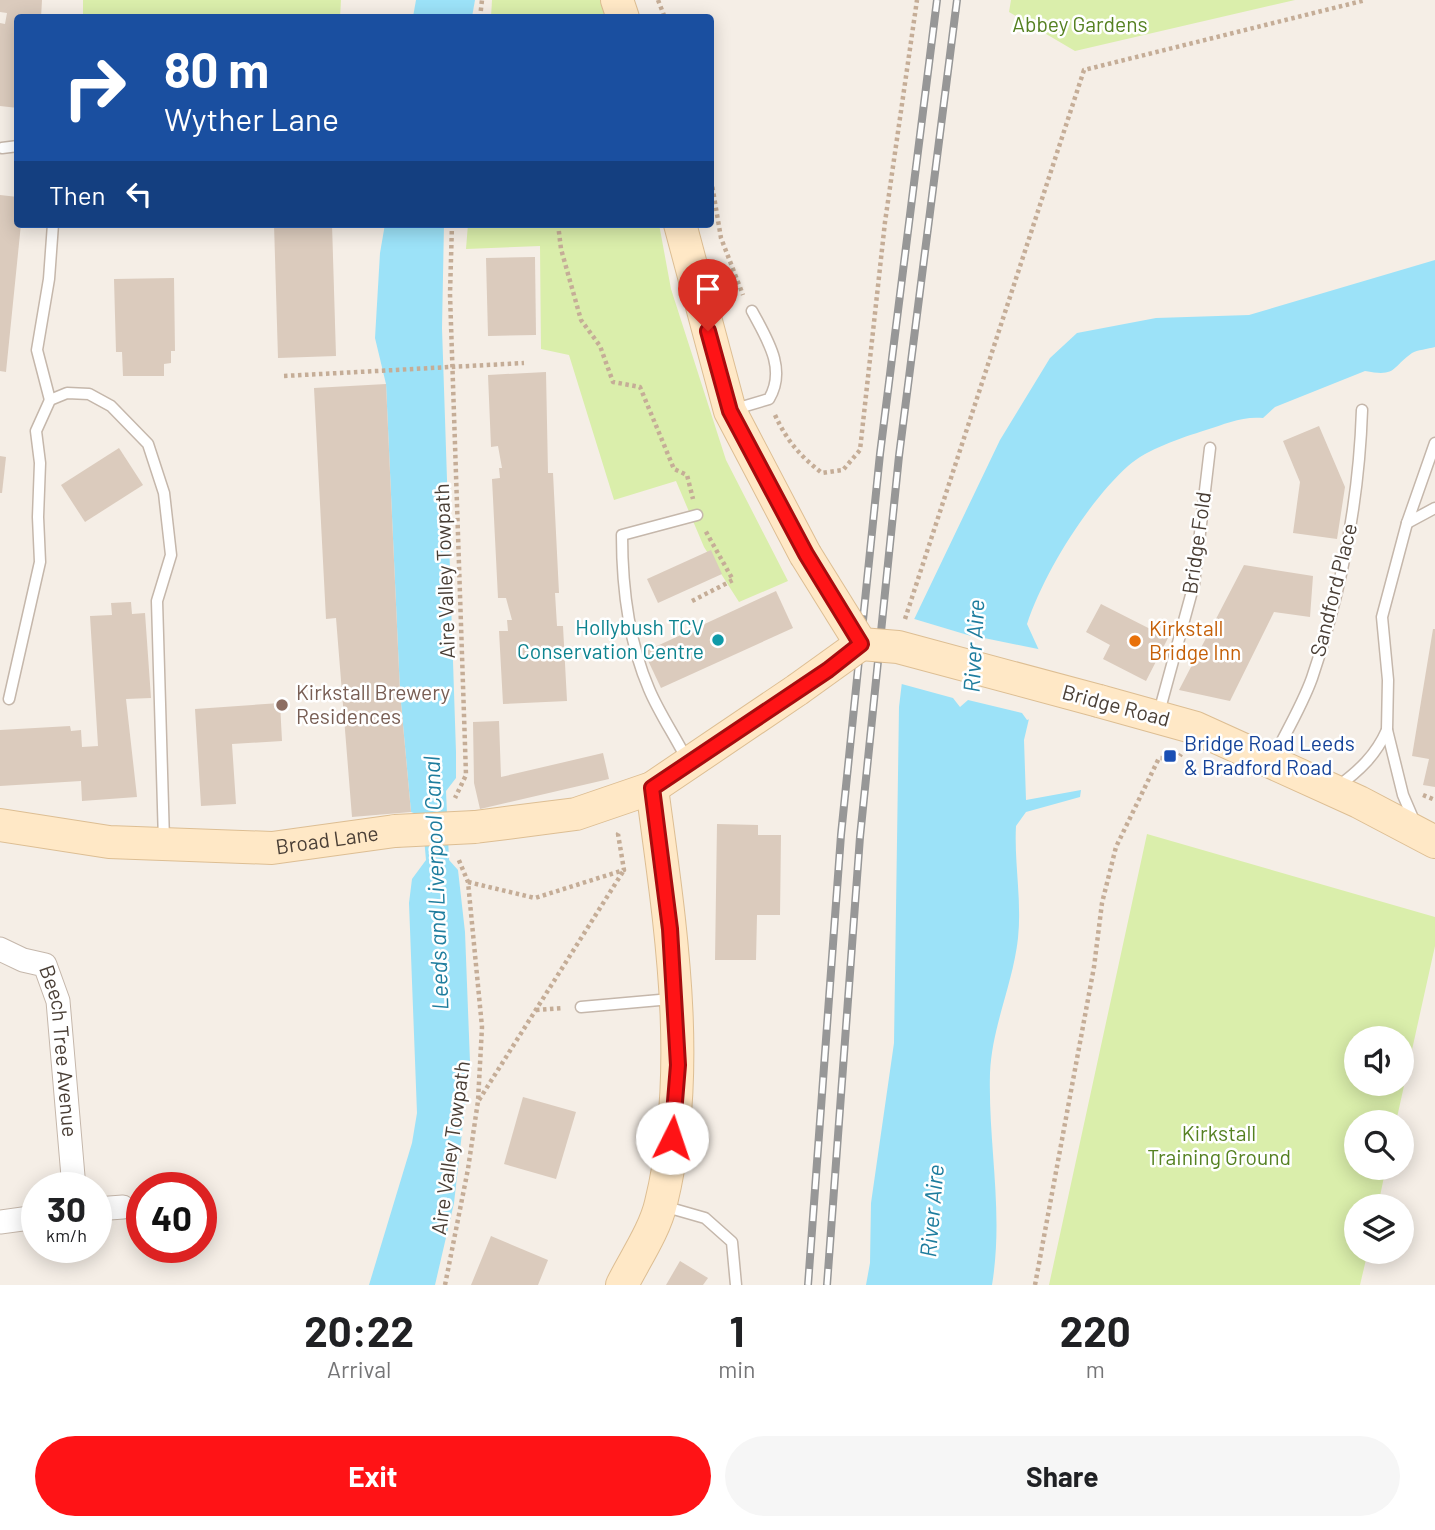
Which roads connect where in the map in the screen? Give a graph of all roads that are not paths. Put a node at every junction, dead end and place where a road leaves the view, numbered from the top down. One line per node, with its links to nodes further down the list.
1 (14, 146): 2 (lane)
2 (2, 148)
3 (53, 228): 6 (lane)
4 (681, 228): 8 (street)
5 (752, 311): 8 (lane)
6 (50, 400): 15 (lane); 24 (lane)
7 (1362, 410): 18 (lane, Sandford Place)
8 (730, 411): 14 (street, bridge)
9 (1435, 443): 13 (lane)
10 (1210, 448): 16 (lane, Bridge Fold)
11 (1435, 509): 13 (lane)
12 (697, 515): 19 (lane)
13 (1407, 523): 17 (lane)
14 (861, 644): 16 (street, Bridge Road, bridge); 19 (street, Broad Lane, bridge)
15 (9, 699)
16 (1158, 718): 18 (street, Bridge Road)
17 (1387, 730): 21 (lane); 23 (lane)
18 (1272, 760): 21 (street, Bridge Road)
19 (688, 762): 20 (street, Broad Lane)
20 (652, 788): 24 (street, Broad Lane, bridge); 26 (street)
21 (1333, 789): 23 (street, Bridge Road)
22 (0, 825): 24 (street, Broad Lane)
23 (1427, 838)
24 (164, 844)
25 (0, 949): 28 (street, Beech Tree Avenue)
26 (674, 999): 27 (lane); 29 (street)
27 (581, 1007)
28 (73, 1172)
29 (661, 1205): 34 (street); 35 (lane)
30 (123, 1207): 31 (street)
31 (112, 1208)
32 (21, 1219): 33 (street)
33 (0, 1222)
34 (622, 1285)
35 (736, 1285)

